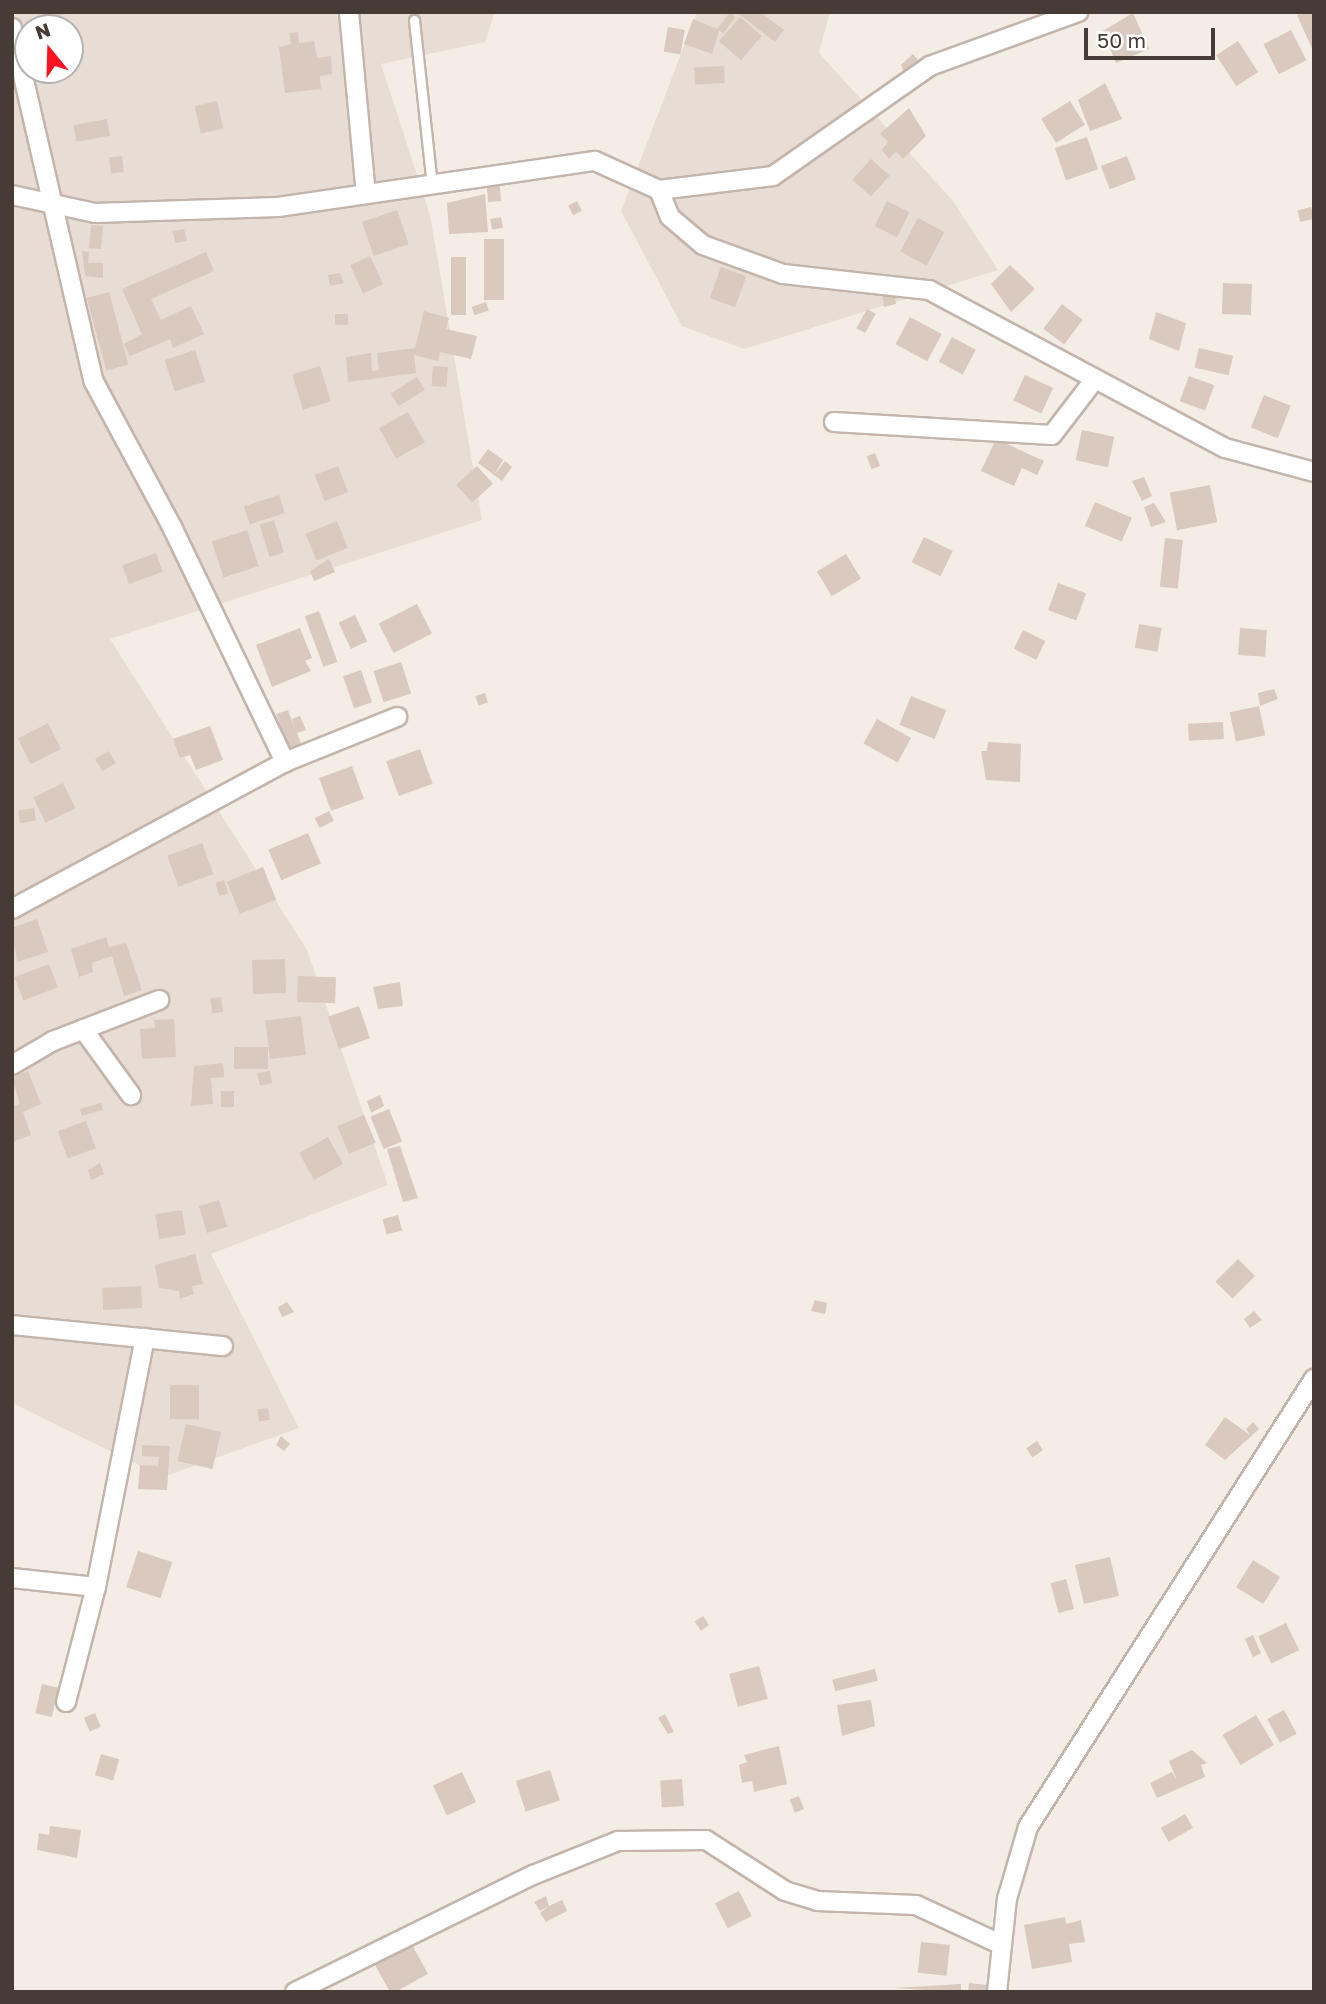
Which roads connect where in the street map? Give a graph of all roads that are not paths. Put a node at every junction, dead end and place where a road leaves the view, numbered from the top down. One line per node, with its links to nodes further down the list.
1 (349, 12): 7 (street)
2 (1078, 12): 6 (street)
3 (414, 20): 5 (lane)
4 (12, 28): 9 (street)
5 (432, 185): 6 (street); 7 (street)
6 (659, 190): 10 (street)
7 (366, 194): 9 (street)
8 (12, 195): 9 (street)
9 (53, 204): 14 (street)
10 (1094, 379): 11 (street); 12 (street)
11 (834, 422)
12 (1314, 471)
13 (397, 717): 14 (street)
14 (285, 762): 15 (street)
15 (12, 909)
16 (159, 1000): 17 (street)
17 (83, 1029): 18 (street); 19 (street)
18 (12, 1065)
19 (131, 1095)
20 (12, 1325): 21 (street)
21 (145, 1338): 22 (street); 25 (street)
22 (223, 1346)
23 (1314, 1379): 27 (street)
24 (12, 1578): 25 (street)
25 (96, 1587): 26 (street)
26 (66, 1702)
27 (1002, 1945): 28 (street); 29 (street)
28 (295, 1992)
29 (997, 1992)

